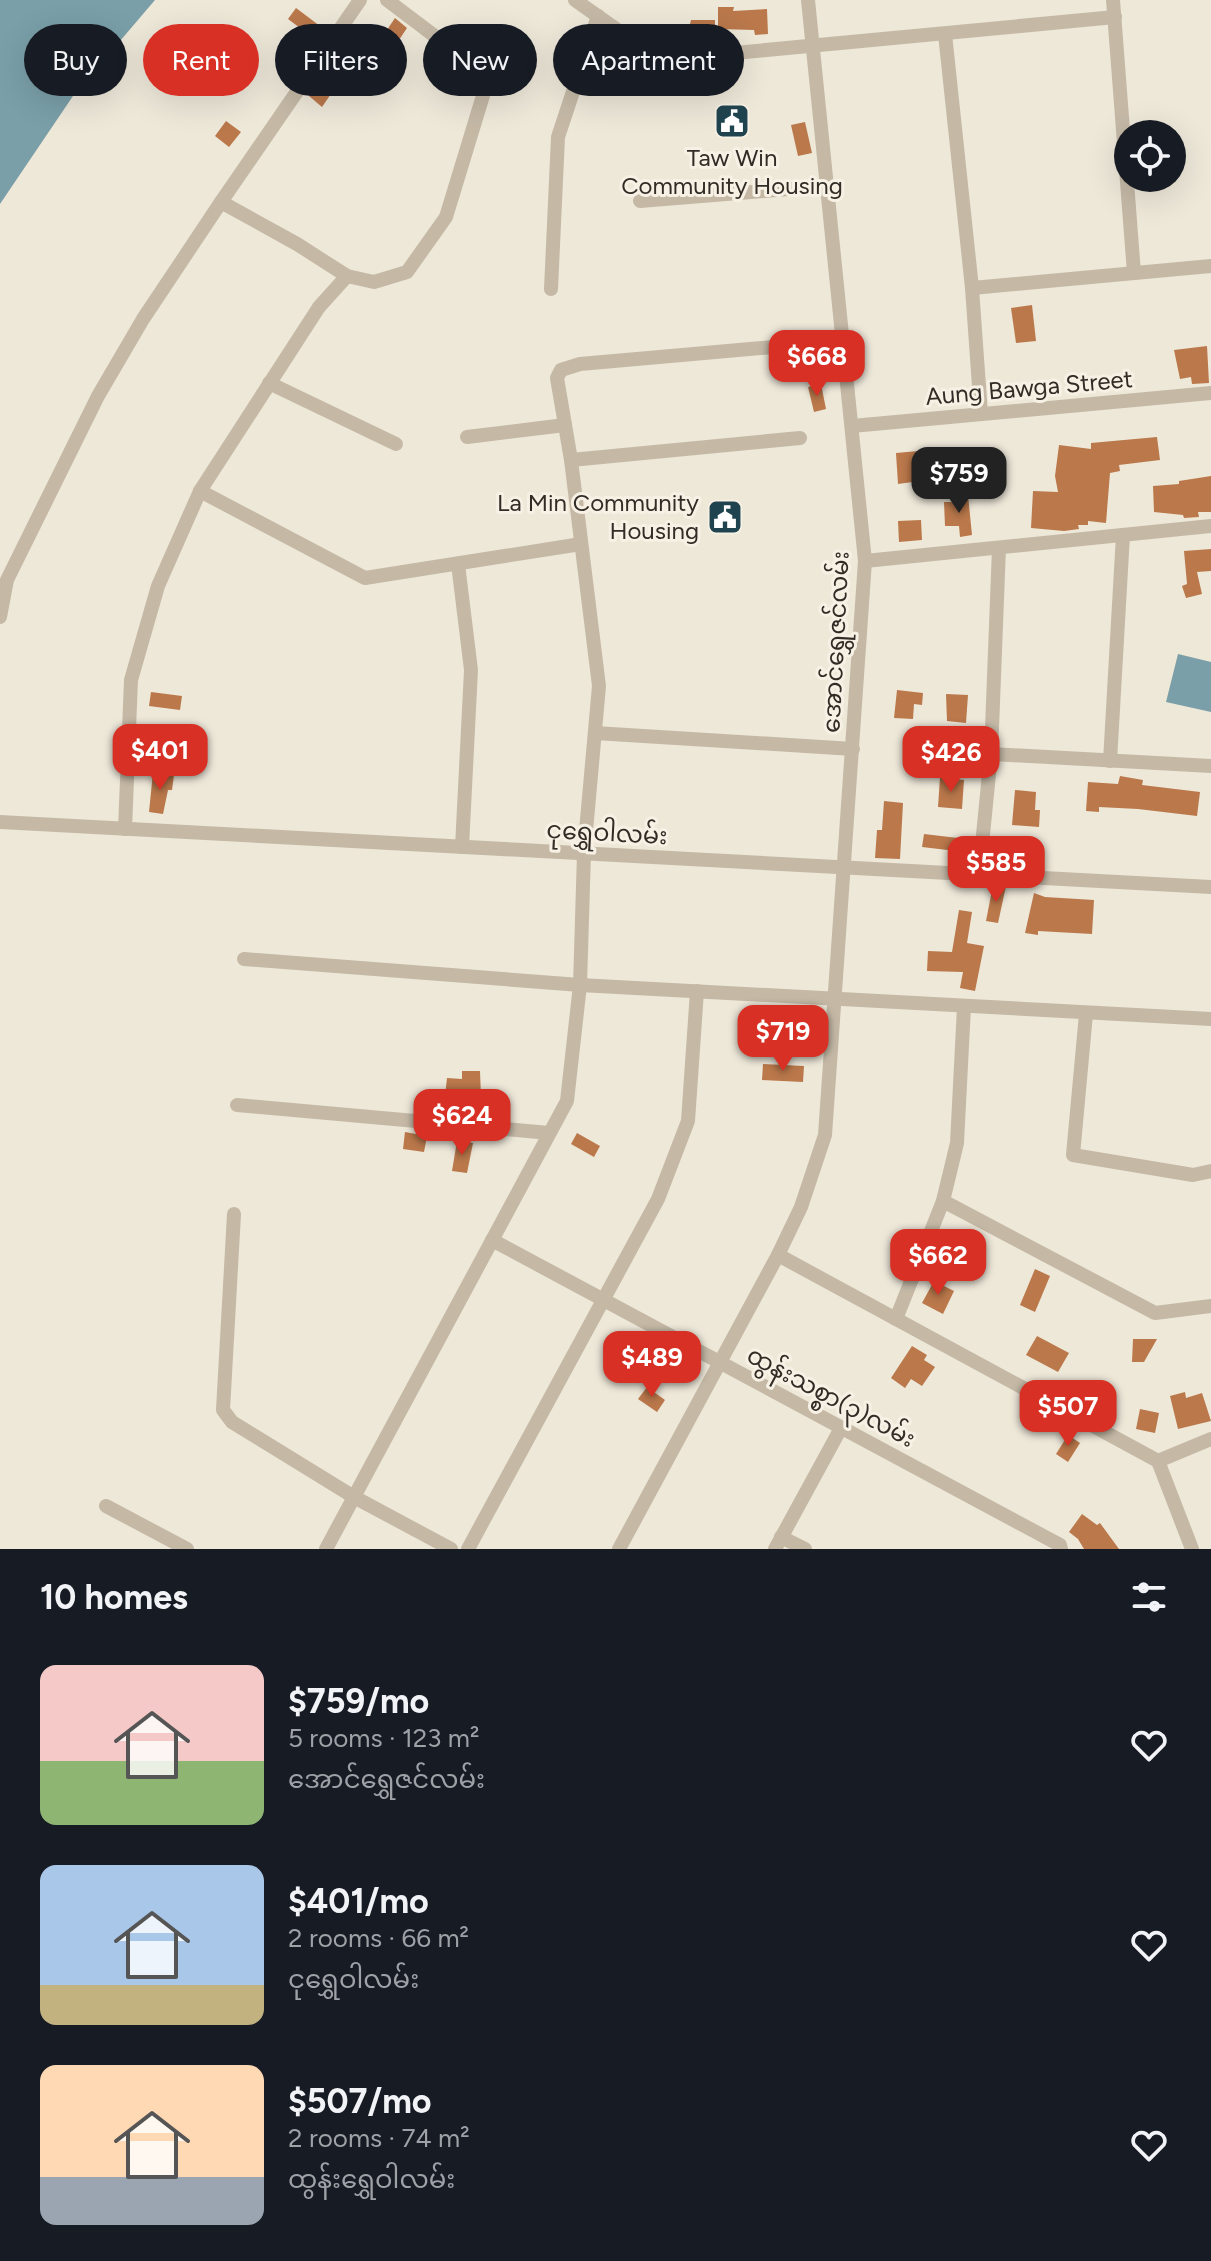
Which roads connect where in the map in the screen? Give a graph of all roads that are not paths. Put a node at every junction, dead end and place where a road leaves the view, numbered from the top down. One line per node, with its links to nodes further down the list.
1 (360, 0): 12 (street)
2 (387, 0): 15 (street)
3 (575, 0): 6 (street)
4 (808, 0): 9 (street, အောင်ရွှေဇင်လမ်း)
5 (1113, 0): 7 (street)
6 (598, 16): 9 (street); 17 (street)
7 (1115, 17): 8 (street); 14 (street)
8 (945, 34): 9 (street); 16 (street)
9 (811, 47): 10 (street, အောင်ရွှေဇင်လမ်း)
10 (826, 186): 11 (street); 18 (street, အောင်ရွှေဇင်လမ်း)
11 (640, 201)
12 (221, 202): 15 (street); 35 (street)
13 (1211, 266): 14 (street)
14 (1134, 273): 16 (street)
15 (347, 276): 19 (street)
16 (972, 288): 21 (street)
17 (551, 289)
18 (842, 341): 22 (street); 23 (street, အောင်ရွှေဇင်လမ်း)
19 (269, 383): 26 (street); 28 (street)
20 (1211, 393): 21 (street, Aung Bawga Street)
21 (981, 414): 23 (street, Aung Bawga Street)
22 (565, 425): 24 (street); 27 (street)
23 (852, 426): 33 (street, အောင်ရွှေဇင်လမ်း)
24 (467, 437)
25 (800, 438): 27 (street)
26 (396, 444)
27 (571, 460): 31 (street)
28 (200, 491): 34 (street); 42 (street)
29 (1211, 526): 30 (street)
30 (1123, 535): 32 (street); 39 (street)
31 (581, 544): 34 (street); 36 (street)
32 (999, 548): 33 (street); 38 (street)
33 (865, 561): 37 (street, အောင်ရွှေဇင်လမ်း)
34 (458, 564): 43 (street)
35 (0, 617)
36 (595, 733): 37 (street); 44 (street)
37 (853, 749): 45 (street, အောင်ရွှေဇင်လမ်း)
38 (991, 754): 39 (street); 46 (street)
39 (1110, 761): 40 (street)
40 (1211, 766)
41 (0, 822): 42 (street, ငုရွှေဝါလမ်း)
42 (125, 829): 43 (street, ငုရွှေဝါလမ်း)
43 (462, 847): 44 (street, ငုရွှေဝါလမ်း)
44 (584, 853): 45 (street, ငုရွှေဝါလမ်း); 49 (street)
45 (846, 868): 46 (street, ငုရွှေဝါလမ်း); 51 (street, အောင်ရွှေဇင်လမ်း)
46 (979, 875): 47 (street, ငုရွှေဝါလမ်း)
47 (1211, 887)
48 (244, 959): 49 (street)
49 (580, 985): 50 (street); 56 (street)
50 (697, 991): 51 (street); 62 (street)
51 (836, 999): 52 (street); 61 (street, အောင်ရွှေဇင်လမ်း)
52 (964, 1007): 53 (street); 58 (street)
53 (1086, 1014): 54 (street); 57 (street)
54 (1211, 1019)
55 (237, 1105): 56 (street)
56 (549, 1133): 60 (street)
57 (1211, 1171)
58 (943, 1201): 63 (street); 64 (street)
59 (234, 1214): 69 (street)
60 (492, 1240): 62 (street, ထွန်းသစ္စာ(၃)လမ်း); 69 (street)
61 (778, 1255): 64 (street); 65 (street, အောင်ရွှေဇင်လမ်း)
62 (603, 1300): 65 (street, ထွန်းသစ္စာ(၃)လမ်း); 75 (street)
63 (1211, 1306)
64 (896, 1319): 68 (street)
65 (720, 1362): 66 (street, ထွန်းသစ္စာ(၃)လမ်း); 76 (street, အောင်ရွှေဇင်လမ်း)
66 (841, 1428): 71 (street); 78 (street, ထွန်းသစ္စာ(၃)လမ်း)
67 (1211, 1439): 68 (street)
68 (1158, 1461): 79 (street)
69 (354, 1497): 73 (street); 74 (street)
70 (106, 1506): 72 (street)
71 (778, 1543): 77 (street)
72 (187, 1549)
73 (326, 1549)
74 (451, 1549)
75 (468, 1549)
76 (619, 1549)
77 (805, 1549)
78 (1061, 1549)
79 (1192, 1549)

